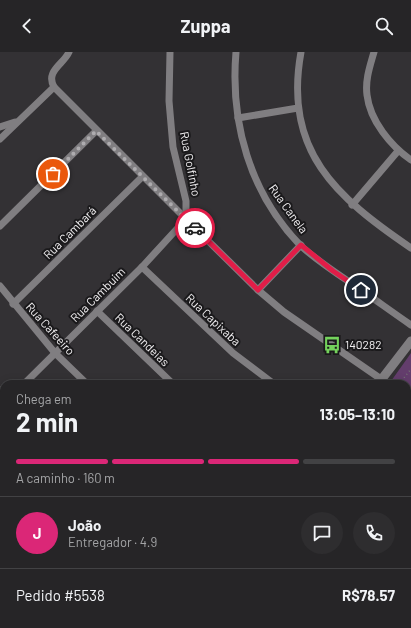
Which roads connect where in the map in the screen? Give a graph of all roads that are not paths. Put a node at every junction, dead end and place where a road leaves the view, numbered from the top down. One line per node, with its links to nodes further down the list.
1 (69, 52): 6 (street)
2 (170, 52): 17 (street, Rua Golfinho)
3 (236, 52): 8 (street, Rua Canela)
4 (301, 52): 7 (street)
5 (374, 52): 13 (street)
6 (54, 87): 9 (street); 11 (street)
7 (298, 108): 8 (street); 16 (street)
8 (238, 118): 19 (street, Rua Canela)
9 (18, 121): 10 (street); 12 (street)
10 (0, 127)
11 (96, 131): 15 (street); 18 (street)
12 (0, 139)
13 (398, 151): 14 (street); 16 (street)
14 (411, 160)
15 (142, 177): 17 (street); 24 (street, Rua Cambará)
16 (352, 205): 20 (street)
17 (186, 219): 21 (street, Rua Cambuim); 23 (street)
18 (0, 226)
19 (301, 245): 23 (street); 26 (street, Rua Canela)
20 (411, 248)
21 (142, 267): 25 (street, Rua Cambuim); 32 (street, Rua Capixaba)
22 (0, 286): 24 (street, Rua Cafeeiro)
23 (258, 290): 33 (street)
24 (13, 304): 28 (street, Rua Cafeeiro)
25 (97, 311): 28 (street, Rua Cambuim); 31 (street, Rua Candeias)
26 (411, 325)
27 (411, 341): 34 (street)
28 (55, 352): 29 (street, Rua Cambuim); 30 (street, Rua Cafeeiro)
29 (28, 380)
30 (84, 380)
31 (169, 380)
32 (269, 380)
33 (378, 380)
34 (380, 380)

